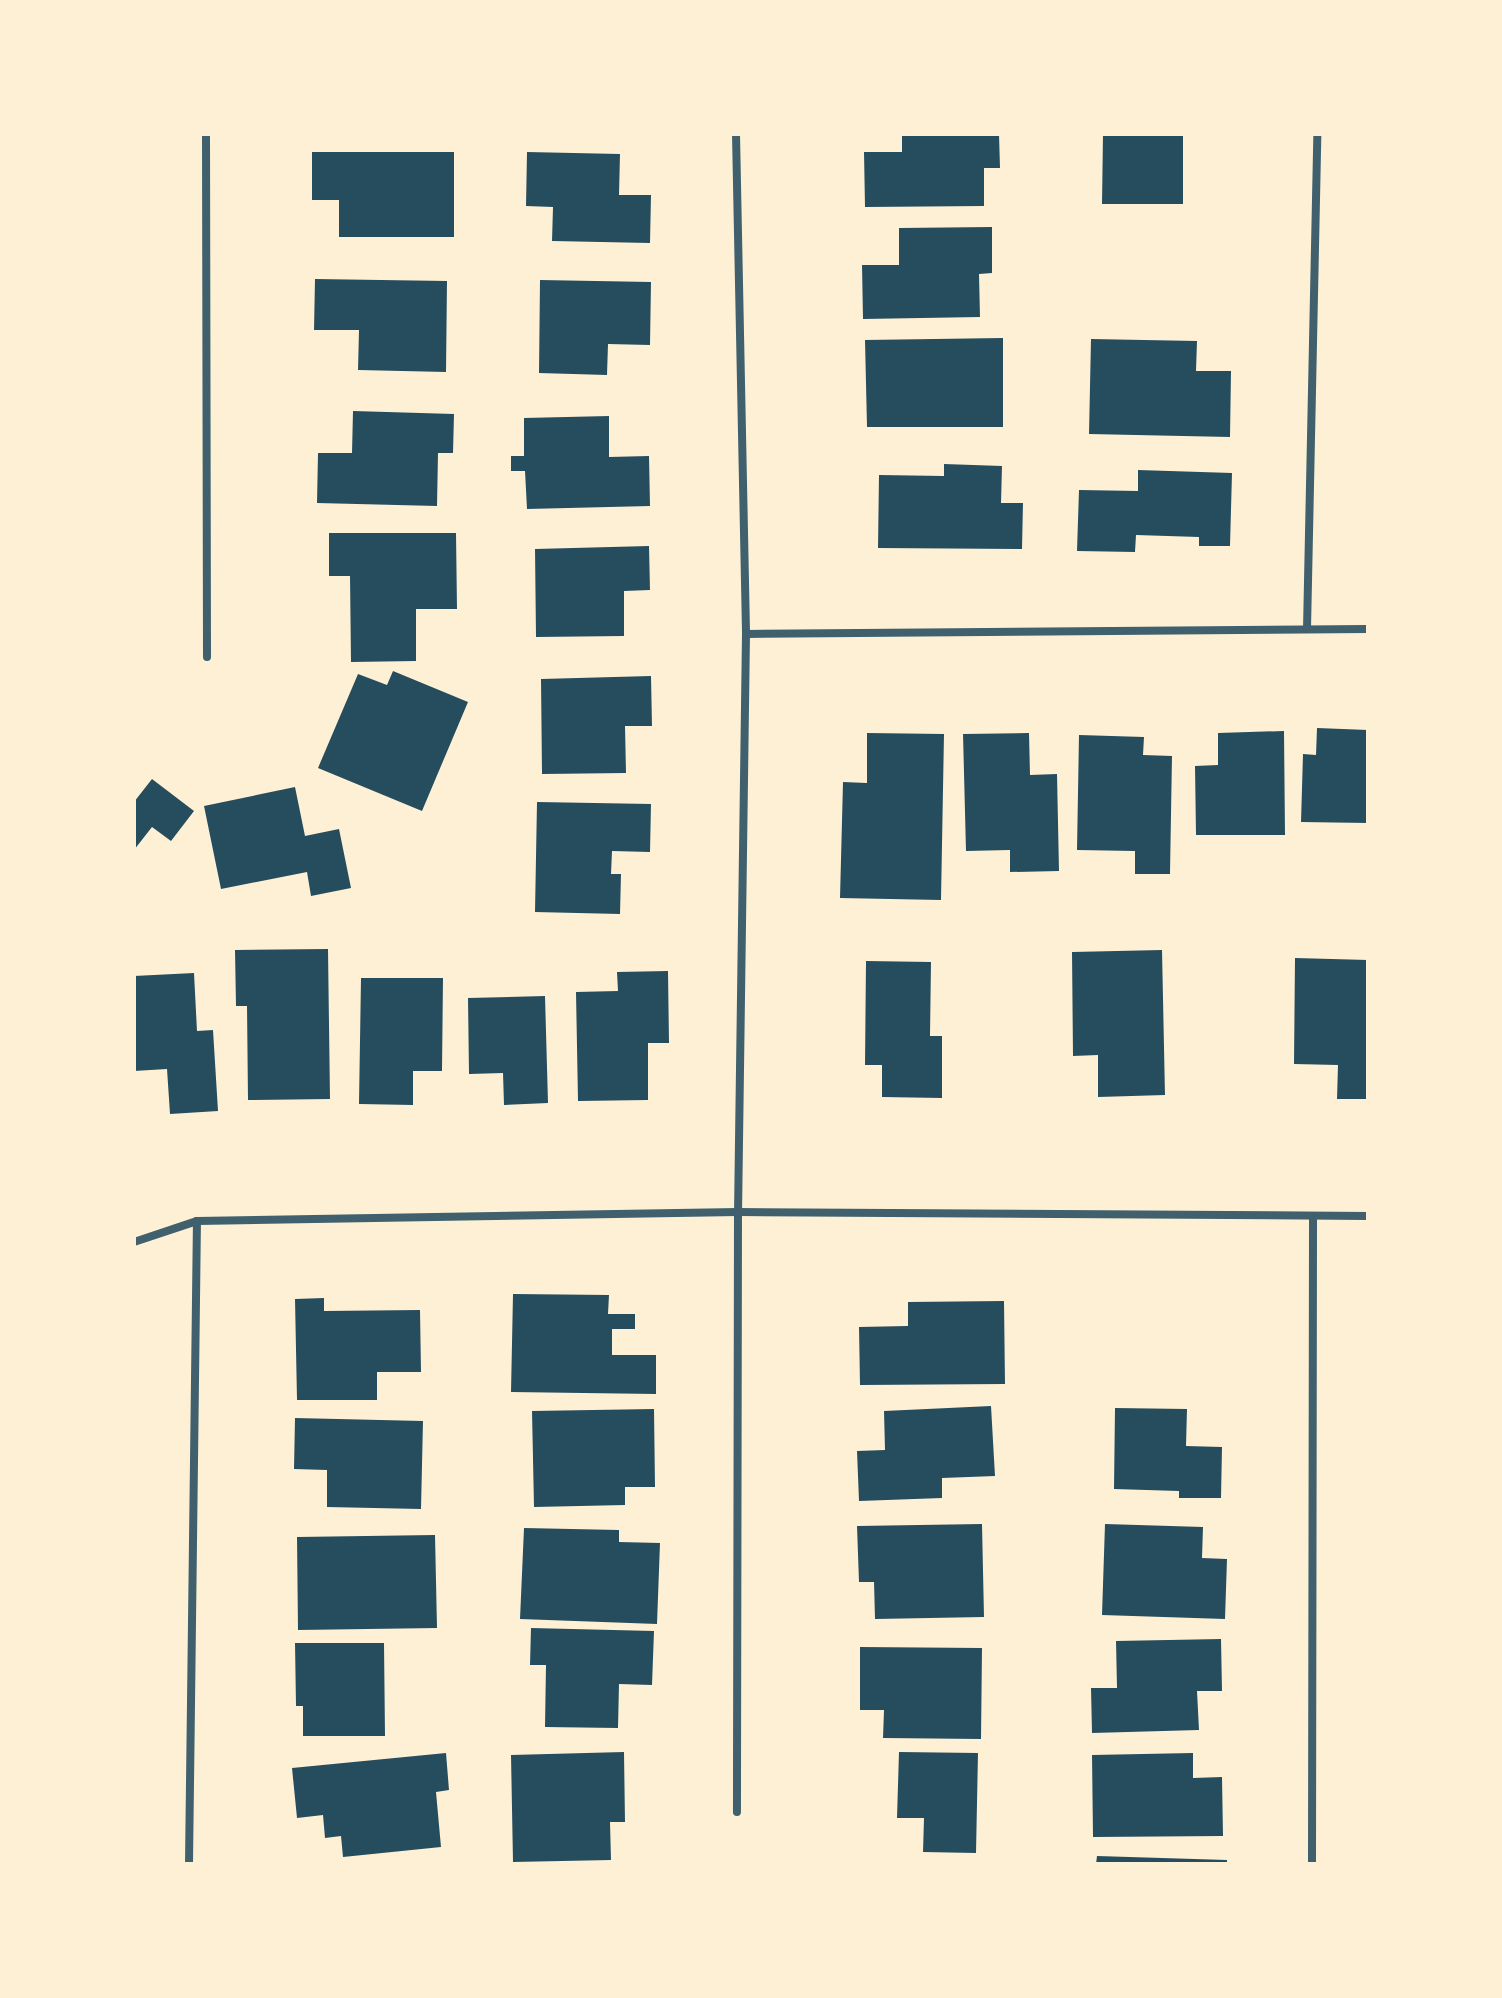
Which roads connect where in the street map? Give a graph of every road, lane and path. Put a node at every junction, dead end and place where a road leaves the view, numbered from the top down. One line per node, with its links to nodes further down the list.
1 (206, 134): 7 (street)
2 (736, 134): 6 (street)
3 (1317, 134): 4 (street)
4 (1307, 629): 5 (street); 6 (street)
5 (1368, 629)
6 (746, 634): 8 (street)
7 (207, 657)
8 (738, 1212): 10 (street); 11 (street); 13 (street)
9 (1368, 1216): 10 (street)
10 (1313, 1217): 15 (street)
11 (197, 1221): 12 (street); 14 (street)
12 (134, 1242)
13 (737, 1812)
14 (189, 1864)
15 (1312, 1864)

